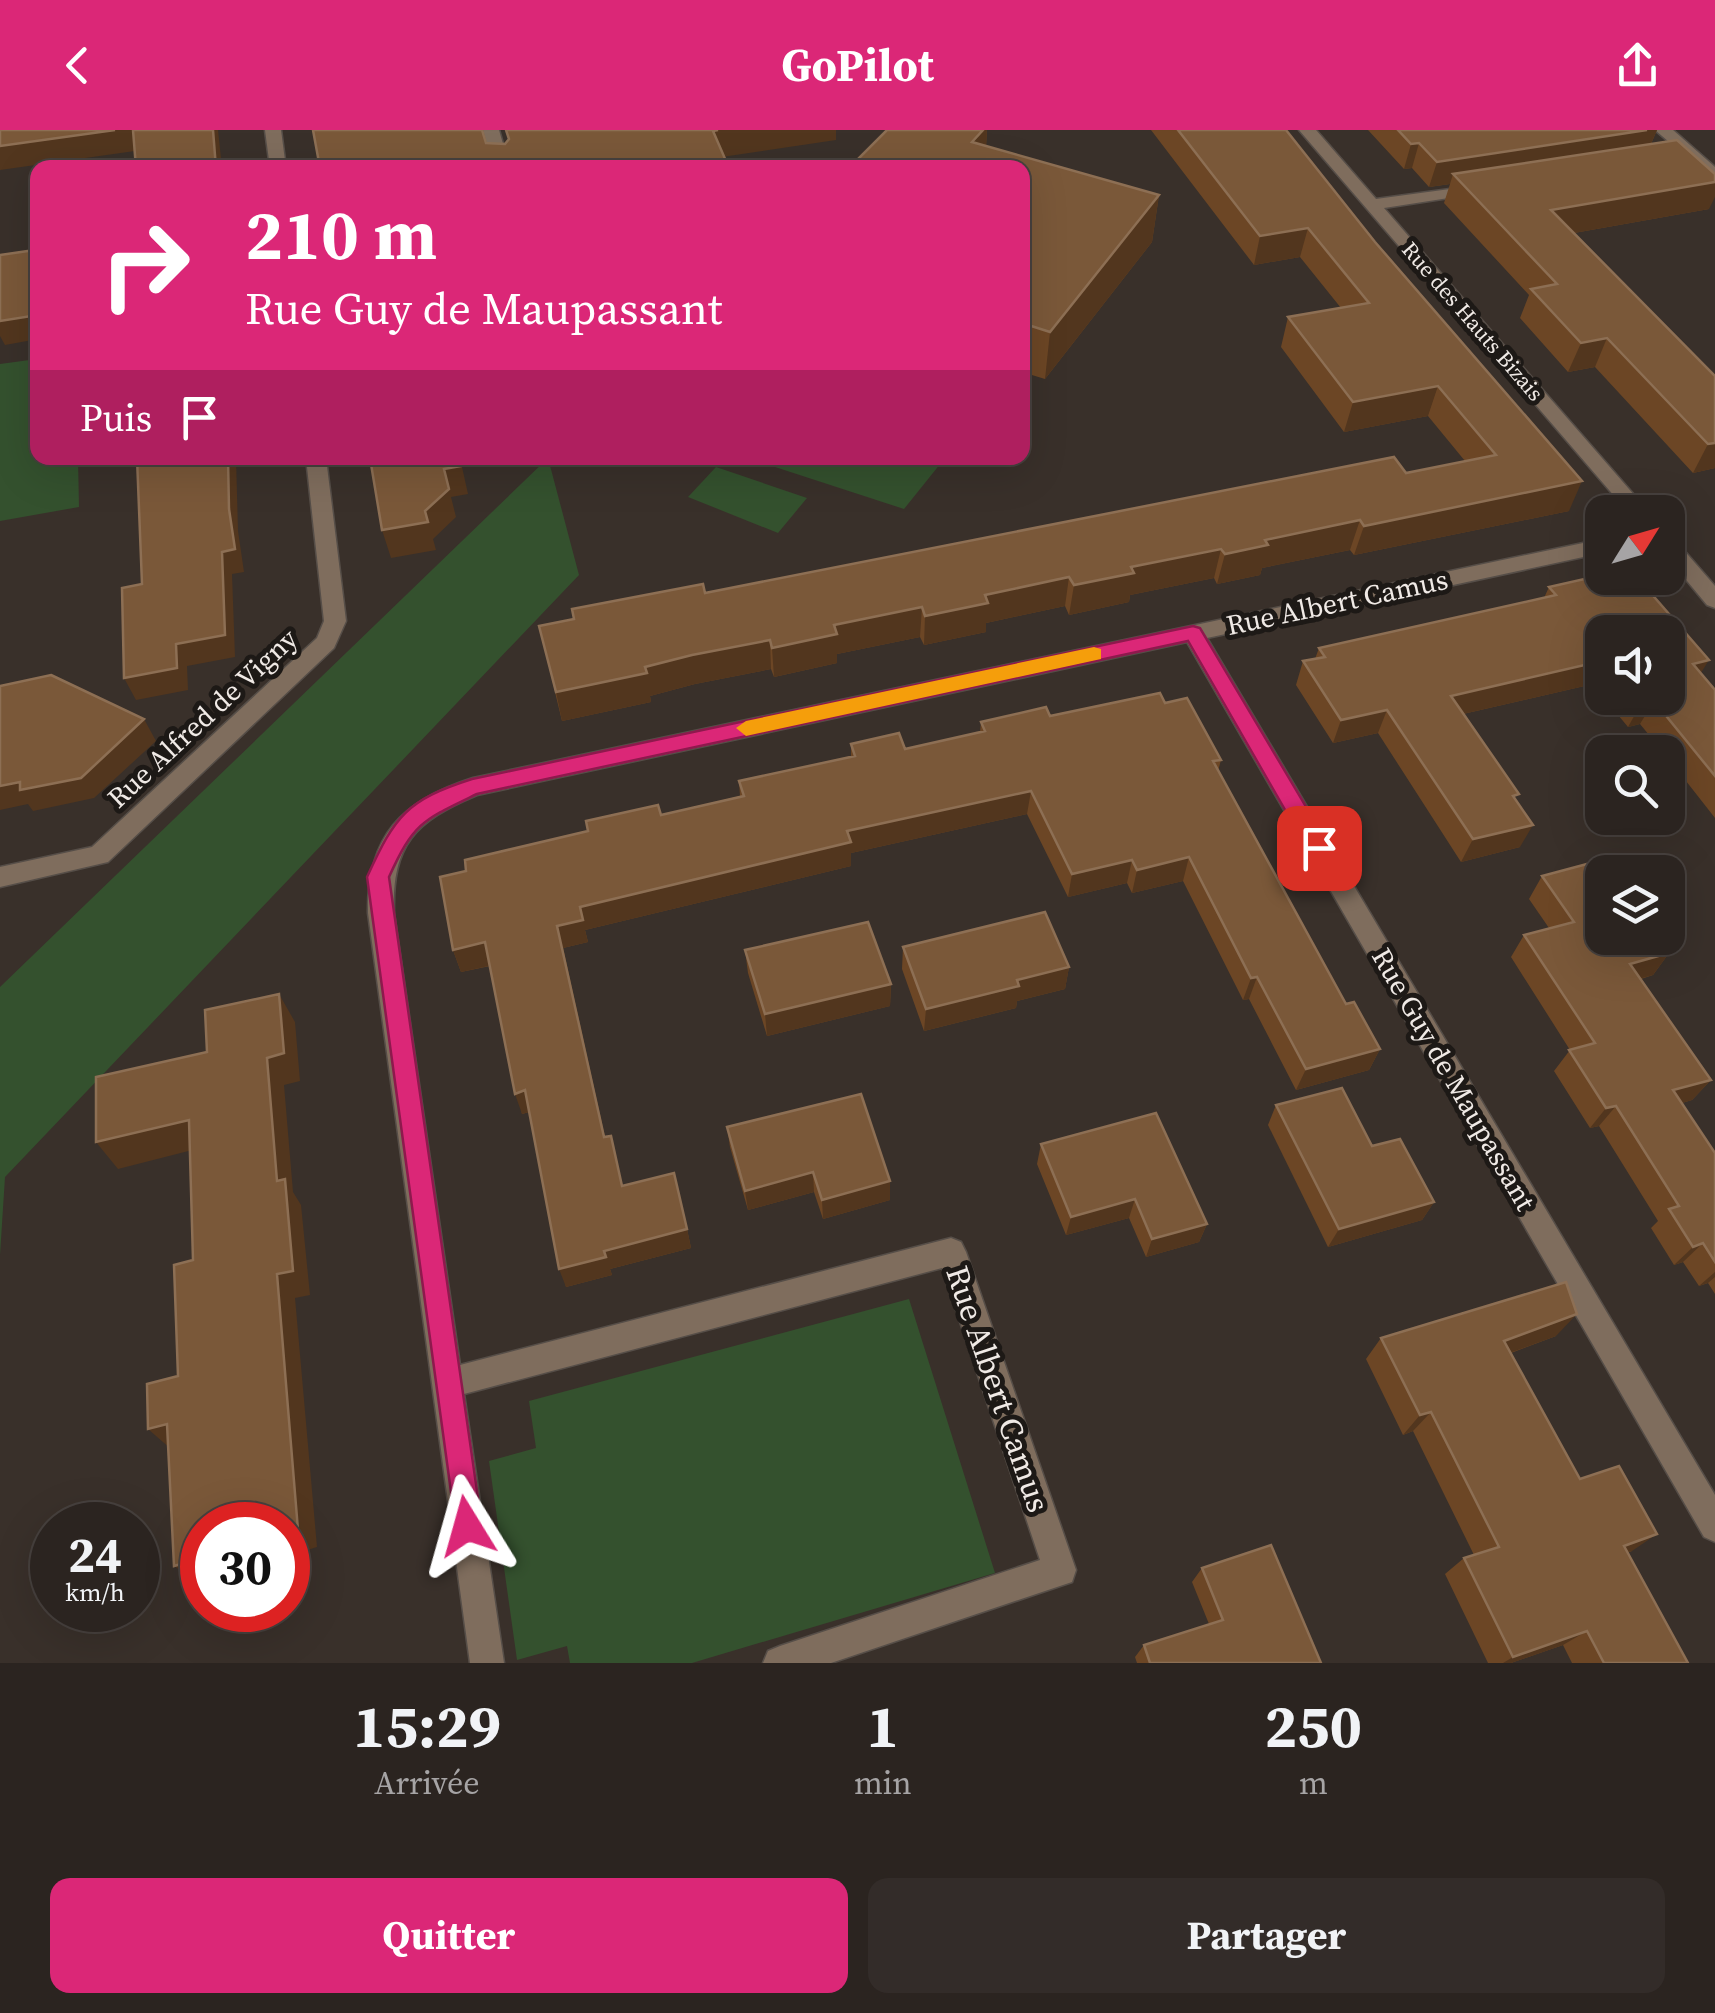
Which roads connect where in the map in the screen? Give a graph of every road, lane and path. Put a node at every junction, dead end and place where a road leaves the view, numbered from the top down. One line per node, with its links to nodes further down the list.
1 (273, 130): 7 (street)
2 (491, 130): 8 (street)
3 (1307, 130): 11 (street, Rue des Hauts Bizais)
4 (1663, 130): 5 (street)
5 (1692, 155): 6 (street); 9 (street)
6 (1673, 158)
7 (277, 160)
8 (500, 160)
9 (1715, 176)
10 (1504, 185): 11 (street)
11 (1372, 206): 13 (street, Rue des Hauts Bizais)
12 (317, 465): 18 (street, Rue Alfred de Vigny)
13 (1624, 495)
14 (1585, 550): 17 (street, Rue Albert Camus)
15 (1685, 565): 16 (street)
16 (1715, 600)
17 (1193, 633): 19 (street, Rue Albert Camus); 20 (street, Rue Guy de Maupassant)
18 (0, 878)
19 (447, 1382): 21 (street, Rue Albert Camus); 22 (street, Rue Albert Camus)
20 (1715, 1526)
21 (487, 1663)
22 (780, 1663)

